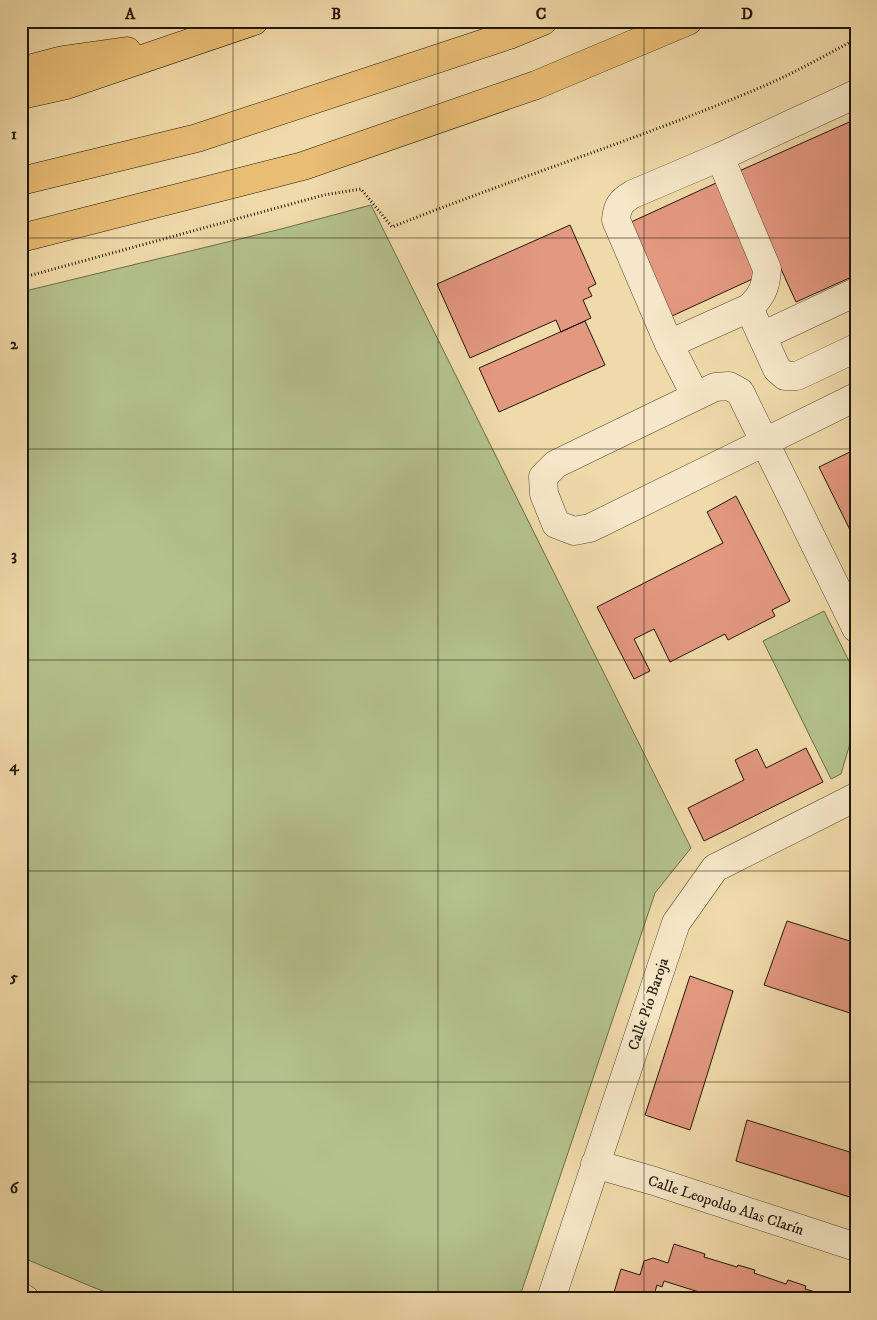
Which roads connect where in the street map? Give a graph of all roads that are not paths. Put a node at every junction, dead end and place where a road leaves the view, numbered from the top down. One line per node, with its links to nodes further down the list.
1 (254, 21): 4 (highway)
2 (543, 21): 9 (highway)
3 (688, 21): 10 (highway)
4 (195, 42): 5 (highway); 7 (highway)
5 (21, 70)
6 (856, 94): 8 (street)
7 (21, 95)
8 (720, 157): 12 (street); 14 (street)
9 (21, 181)
10 (21, 238)
11 (856, 292): 13 (street)
12 (749, 308): 13 (street); 14 (street)
13 (762, 336): 15 (street)
14 (669, 344): 16 (street)
15 (856, 348)
16 (695, 396): 18 (street); 18 (street)
17 (856, 397): 18 (street)
18 (765, 443): 19 (street)
19 (856, 628)
20 (856, 797): 21 (street, Calle Pío Baroja)
21 (595, 1164): 22 (street, Calle Leopoldo Alas Clarín); 25 (street, Calle Pío Baroja)
22 (856, 1247)
23 (21, 1297): 24 (street)
24 (25, 1299)
25 (552, 1299)

